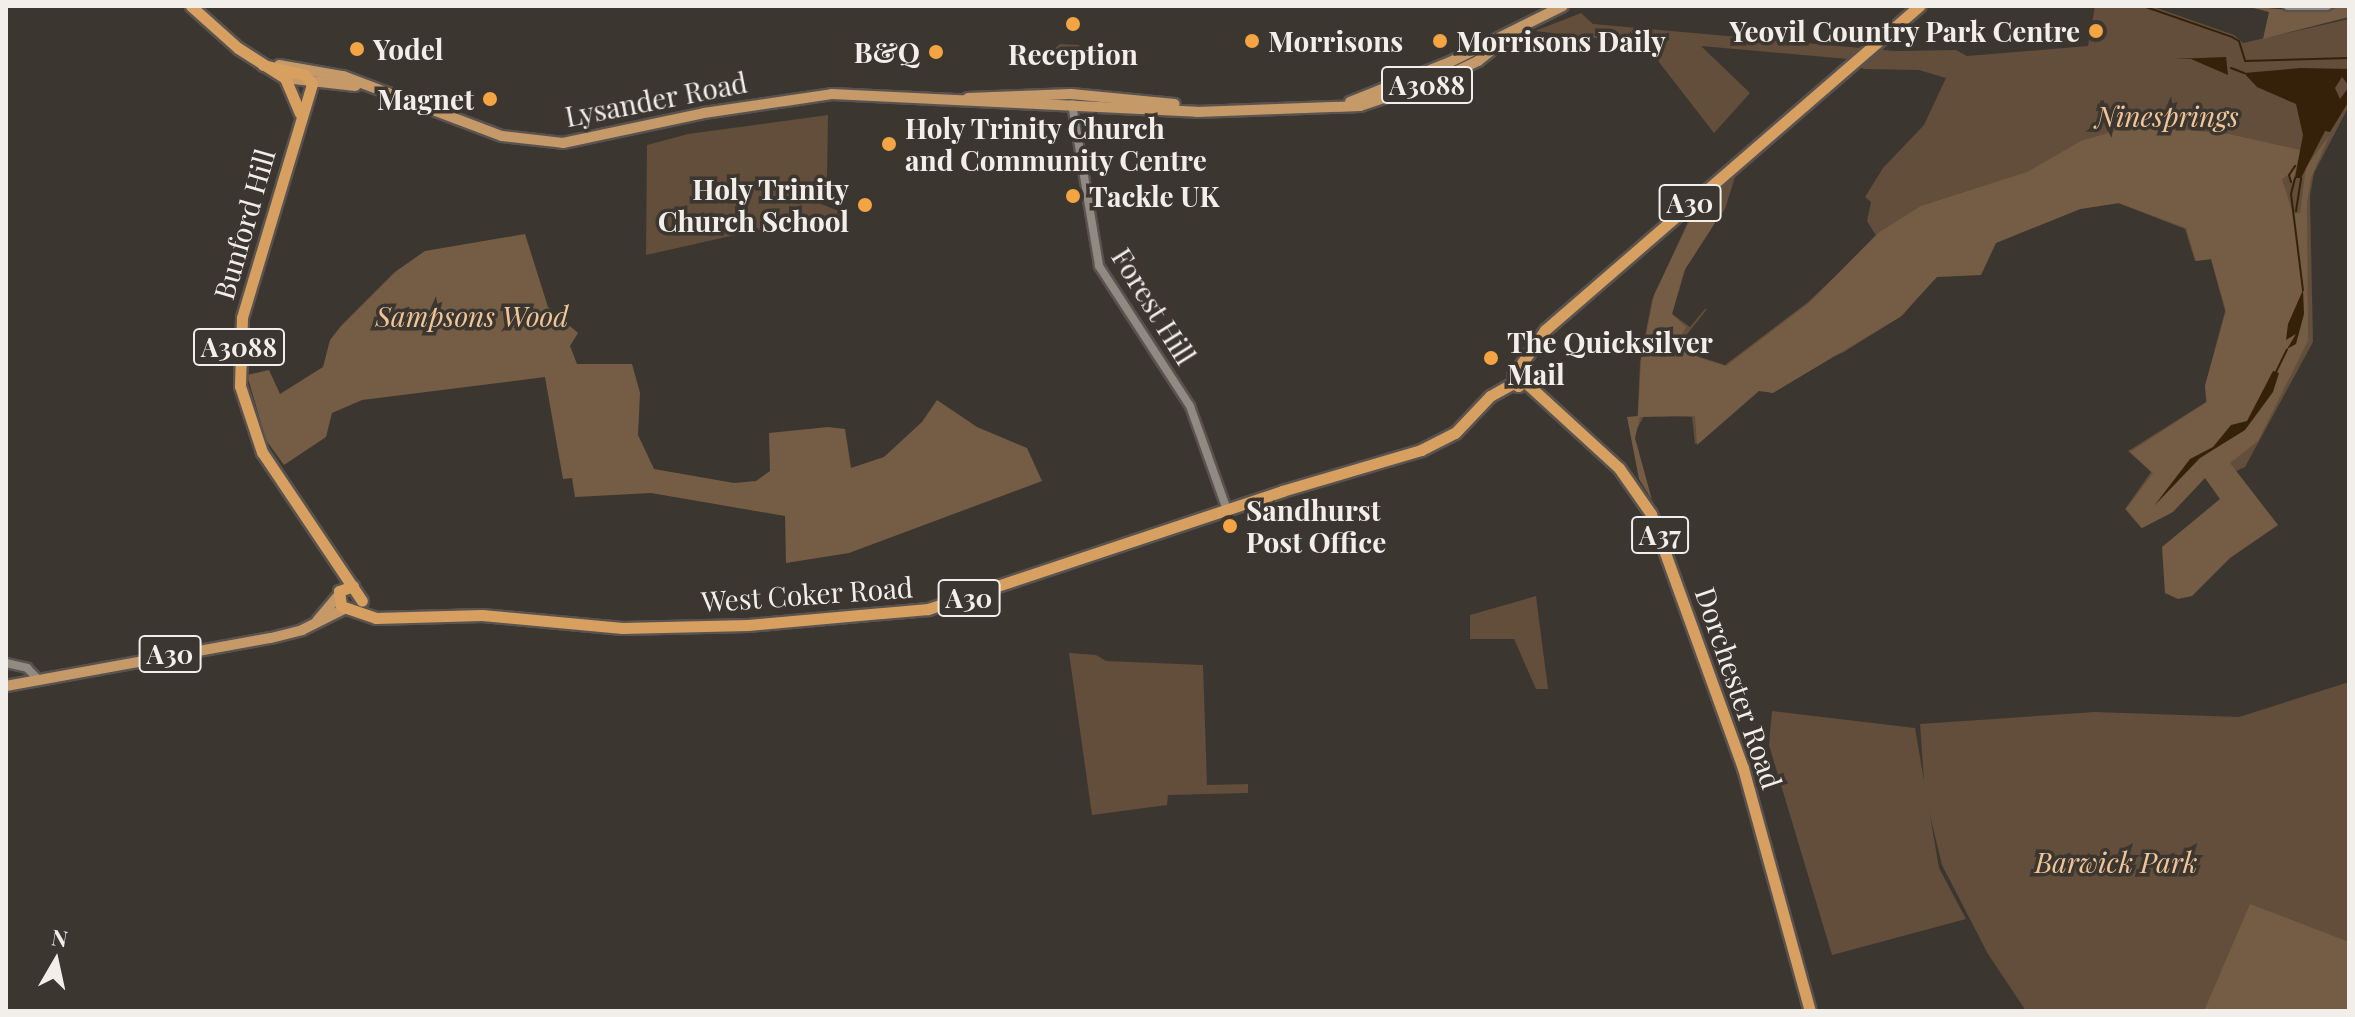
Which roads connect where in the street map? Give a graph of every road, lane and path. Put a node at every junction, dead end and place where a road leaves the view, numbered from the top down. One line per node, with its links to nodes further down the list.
1 (191, 6): 6 (highway)
2 (1563, 6): 14 (main road, Lysander Road / A3088)
3 (1919, 6): 15 (highway, A30)
4 (2288, 6): 5 (street)
5 (2327, 6)
6 (263, 65): 7 (highway); 8 (highway)
7 (307, 77): 8 (main road); 9 (main road, Lysander Road); 9 (main road, Lysander Road); 10 (main road, Lysander Road / A3088); 12 (highway, A3088)
8 (285, 78): 12 (highway)
9 (343, 86): 10 (main road, Lysander Road)
10 (362, 87): 11 (main road, Lysander Road / A3088)
11 (967, 98): 13 (main road, Lysander Road / A3088); 14 (main road, Lysander Road / A3088)
12 (297, 104): 17 (highway, Bunford Hill / A3088)
13 (1076, 105): 14 (main road, Lysander Road / A3088); 16 (street, Forest Hill)
14 (1204, 110)
15 (1519, 379): 16 (highway, West Coker Road / A30); 22 (highway, Dorchester Road / A37)
16 (1227, 510): 18 (highway, West Coker Road / A30)
17 (335, 563): 18 (highway); 18 (highway)
18 (346, 602): 20 (main road, A30)
19 (6, 663): 20 (street)
20 (37, 678): 21 (main road, A30)
21 (6, 686)
22 (1810, 1011)

